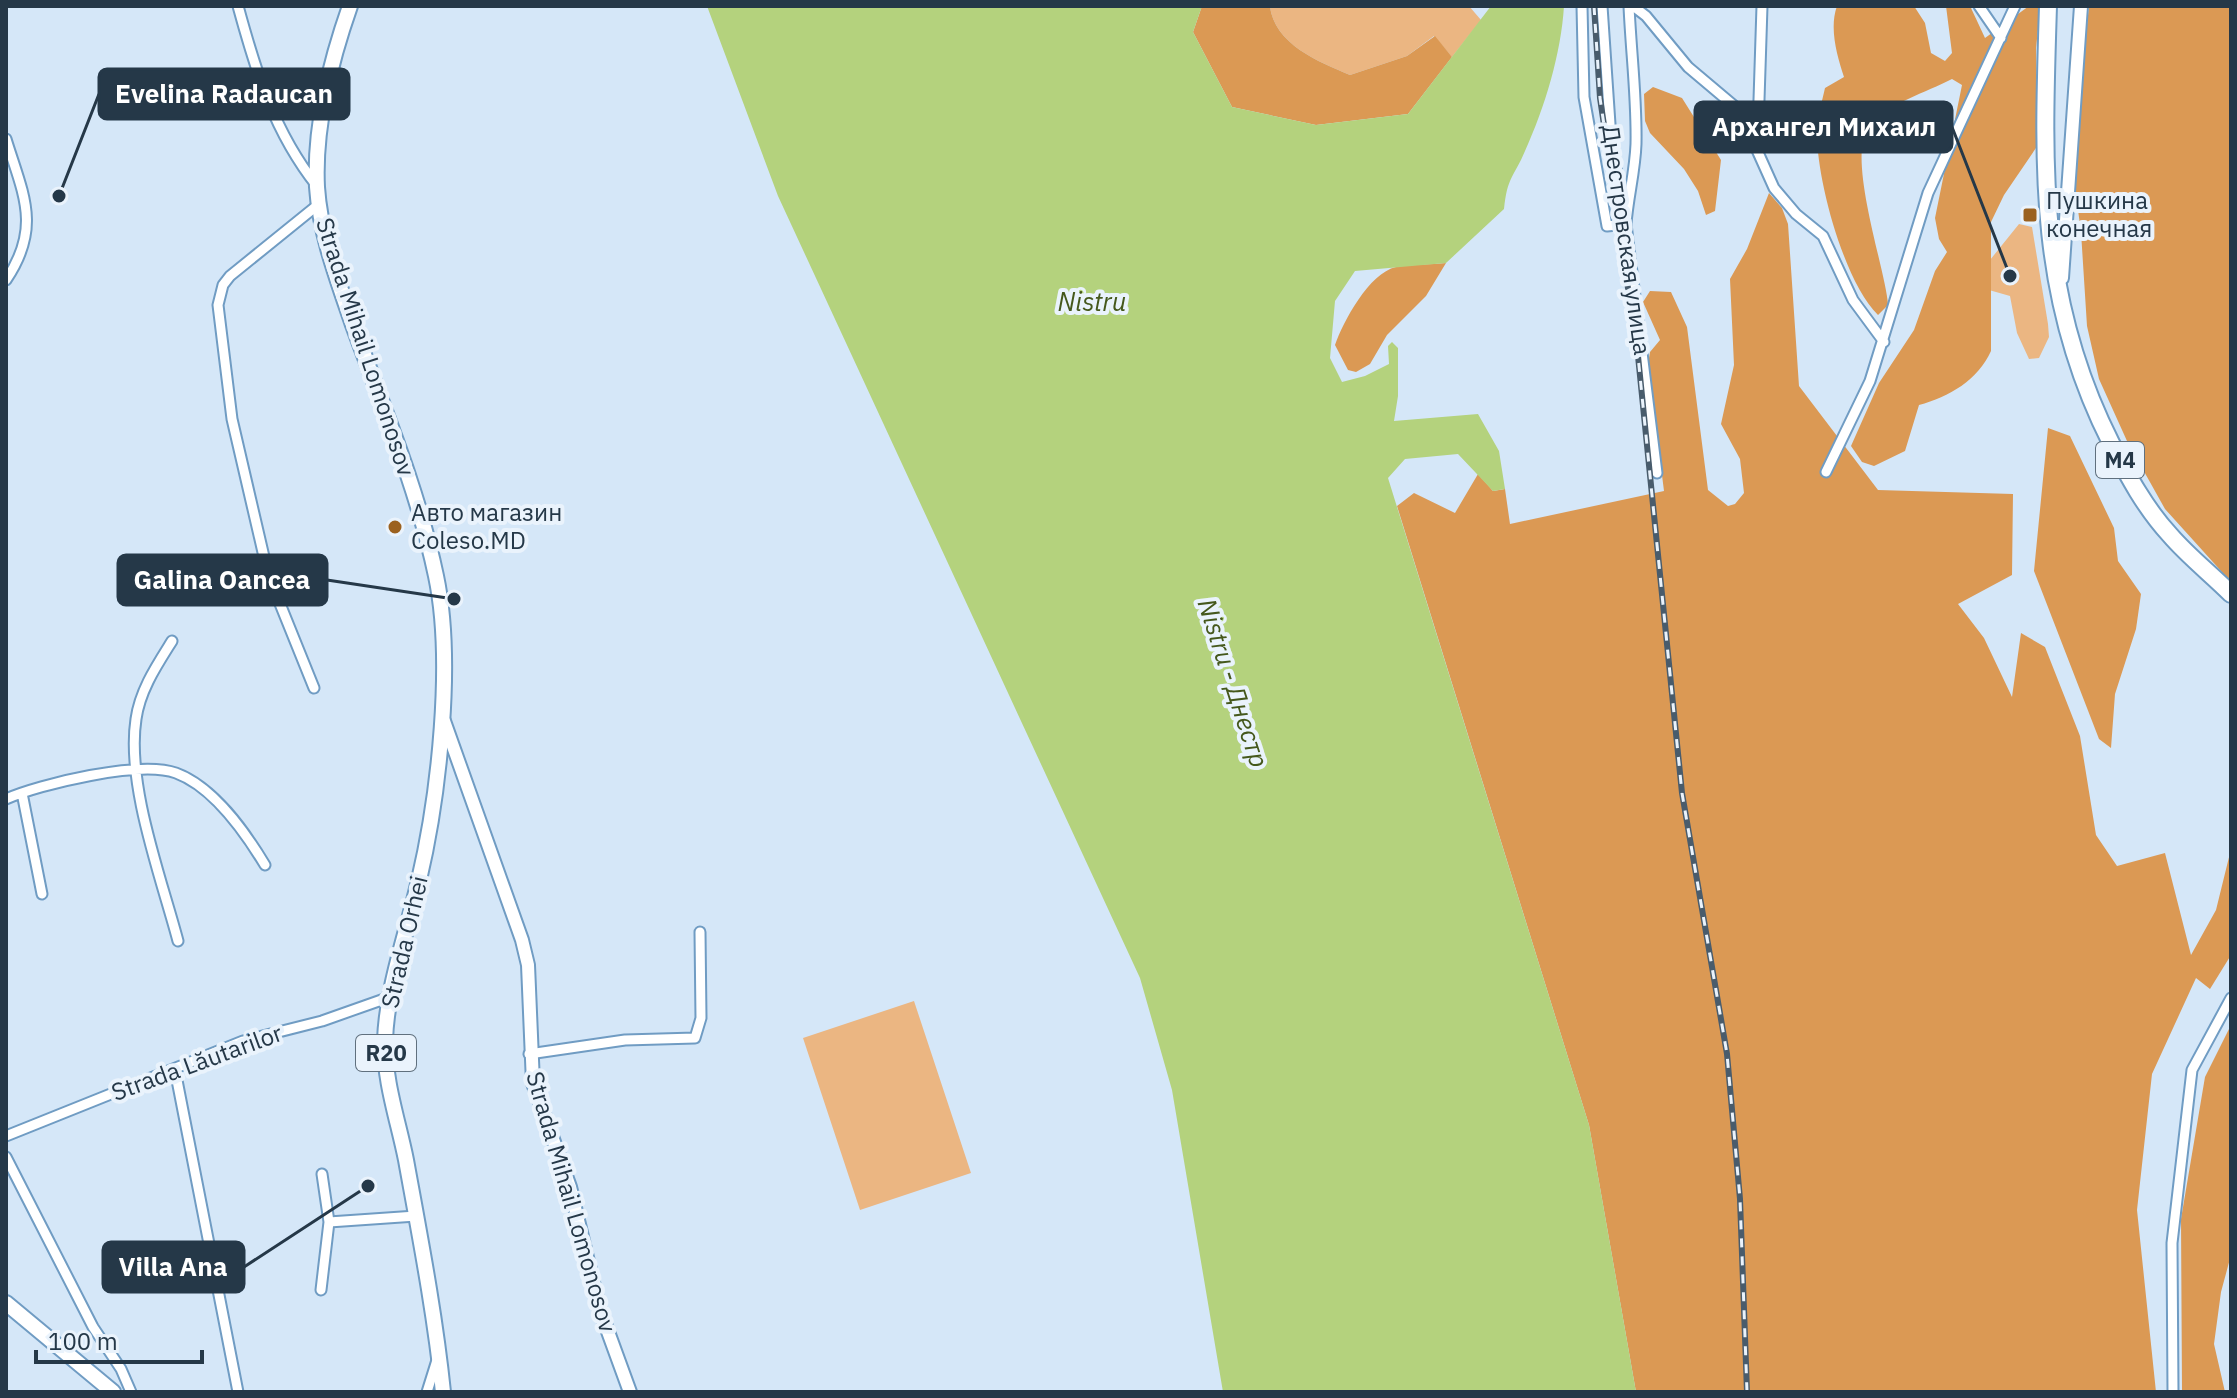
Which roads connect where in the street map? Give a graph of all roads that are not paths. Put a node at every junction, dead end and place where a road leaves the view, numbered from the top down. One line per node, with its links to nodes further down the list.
1 (238, 6): 14 (street, Strada Mihail Lomonosov)
2 (350, 6): 14 (main road, R20)
3 (1582, 6): 16 (street)
4 (1602, 6): 16 (street, Днестровская улица)
5 (1631, 6): 12 (street); 16 (street)
6 (1762, 6): 12 (street)
7 (1979, 6): 11 (street)
8 (2015, 6): 11 (street)
9 (2048, 6): 18 (highway, M4)
10 (2081, 6): 18 (main road)
11 (2001, 38): 19 (street)
12 (1751, 137): 19 (street)
13 (6, 139): 17 (street)
14 (317, 186): 15 (main road, Strada Mihail Lomonosov / R20)
15 (320, 204): 24 (street); 25 (main road, Strada Mihail Lomonosov / R20)
16 (1626, 224): 21 (street, Днестровская улица)
17 (6, 280)
18 (2061, 297): 22 (highway, M4)
19 (1884, 342): 20 (street)
20 (1826, 472)
21 (1657, 473)
22 (2231, 594)
23 (172, 641): 26 (street)
24 (314, 688)
25 (442, 714): 33 (main road, Strada Orhei / R20); 35 (main road, Strada Mihail Lomonosov)
26 (134, 770): 27 (street); 29 (street); 32 (street)
27 (22, 793): 28 (street); 30 (street)
28 (6, 799)
29 (265, 865)
30 (42, 894)
31 (700, 932): 35 (street)
32 (178, 941)
33 (390, 997): 36 (street, Strada Lăutarilor); 40 (main road, Strada Orhei / R20)
34 (2231, 998): 51 (street)
35 (529, 1054): 50 (main road, Strada Mihail Lomonosov)
36 (175, 1070): 37 (street, Strada Lăutarilor); 47 (street)
37 (6, 1136)
38 (6, 1157): 46 (street)
39 (322, 1174): 41 (street)
40 (416, 1216): 41 (street); 44 (main road, Strada Orhei / R20)
41 (329, 1222): 42 (street)
42 (321, 1290)
43 (6, 1303): 45 (main road)
44 (439, 1353): 48 (street, Strada Orhei); 49 (main road, Strada Orhei / R20)
45 (113, 1392)
46 (131, 1392)
47 (238, 1392)
48 (427, 1392)
49 (443, 1392)
50 (630, 1392)
51 (2173, 1392)

